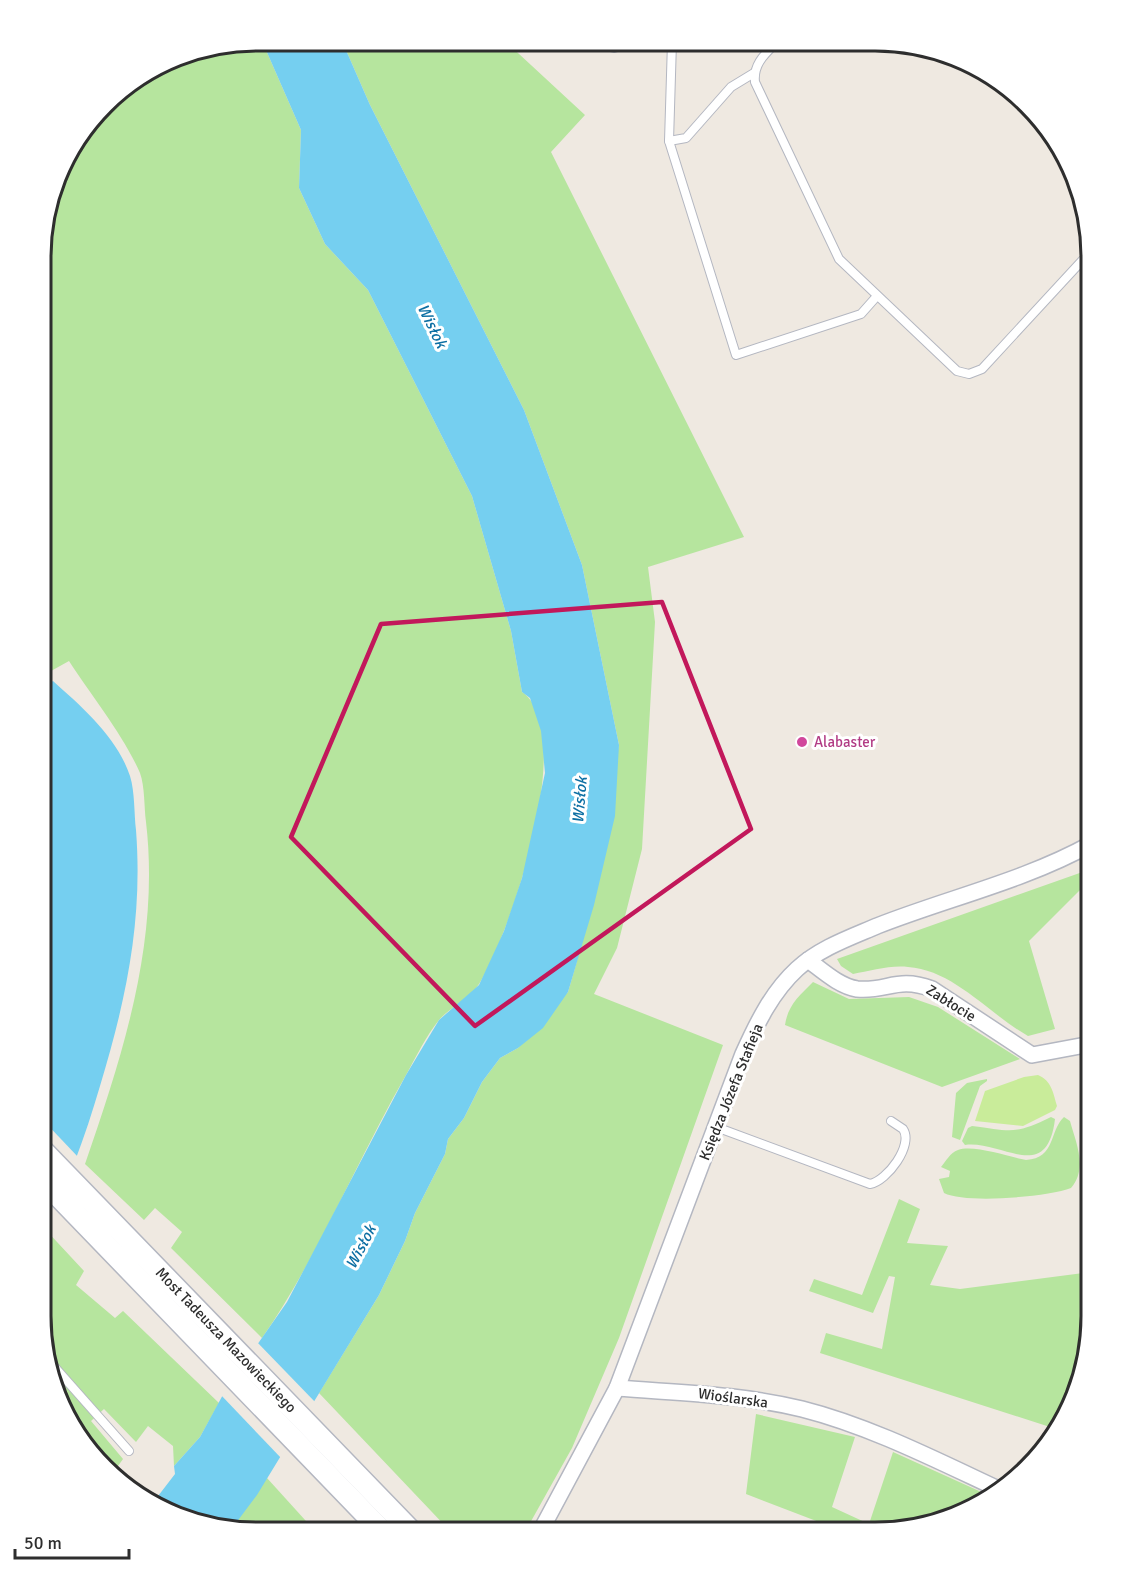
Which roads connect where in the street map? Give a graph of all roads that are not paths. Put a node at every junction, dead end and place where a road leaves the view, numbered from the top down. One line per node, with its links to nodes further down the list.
1 (672, 51): 4 (lane)
2 (768, 51): 3 (lane)
3 (754, 73): 4 (lane); 6 (lane)
4 (669, 141): 6 (lane)
5 (1081, 262): 6 (lane)
6 (877, 296)
7 (1081, 849): 8 (street, Księdza Józefa Stafieja)
8 (808, 960): 9 (street, Zabłocie); 11 (street, Księdza Józefa Stafieja)
9 (1081, 1046)
10 (891, 1121): 11 (lane)
11 (716, 1127): 15 (street, Księdza Józefa Stafieja)
12 (51, 1159): 19 (main road, Most Tadeusza Mazowieckiego)
13 (51, 1188): 18 (main road, Most Tadeusza Mazowieckiego)
14 (59, 1372): 16 (lane)
15 (617, 1388): 17 (street, Wioślarska); 20 (street)
16 (129, 1451)
17 (991, 1486)
18 (373, 1522)
19 (402, 1522)
20 (545, 1522)

